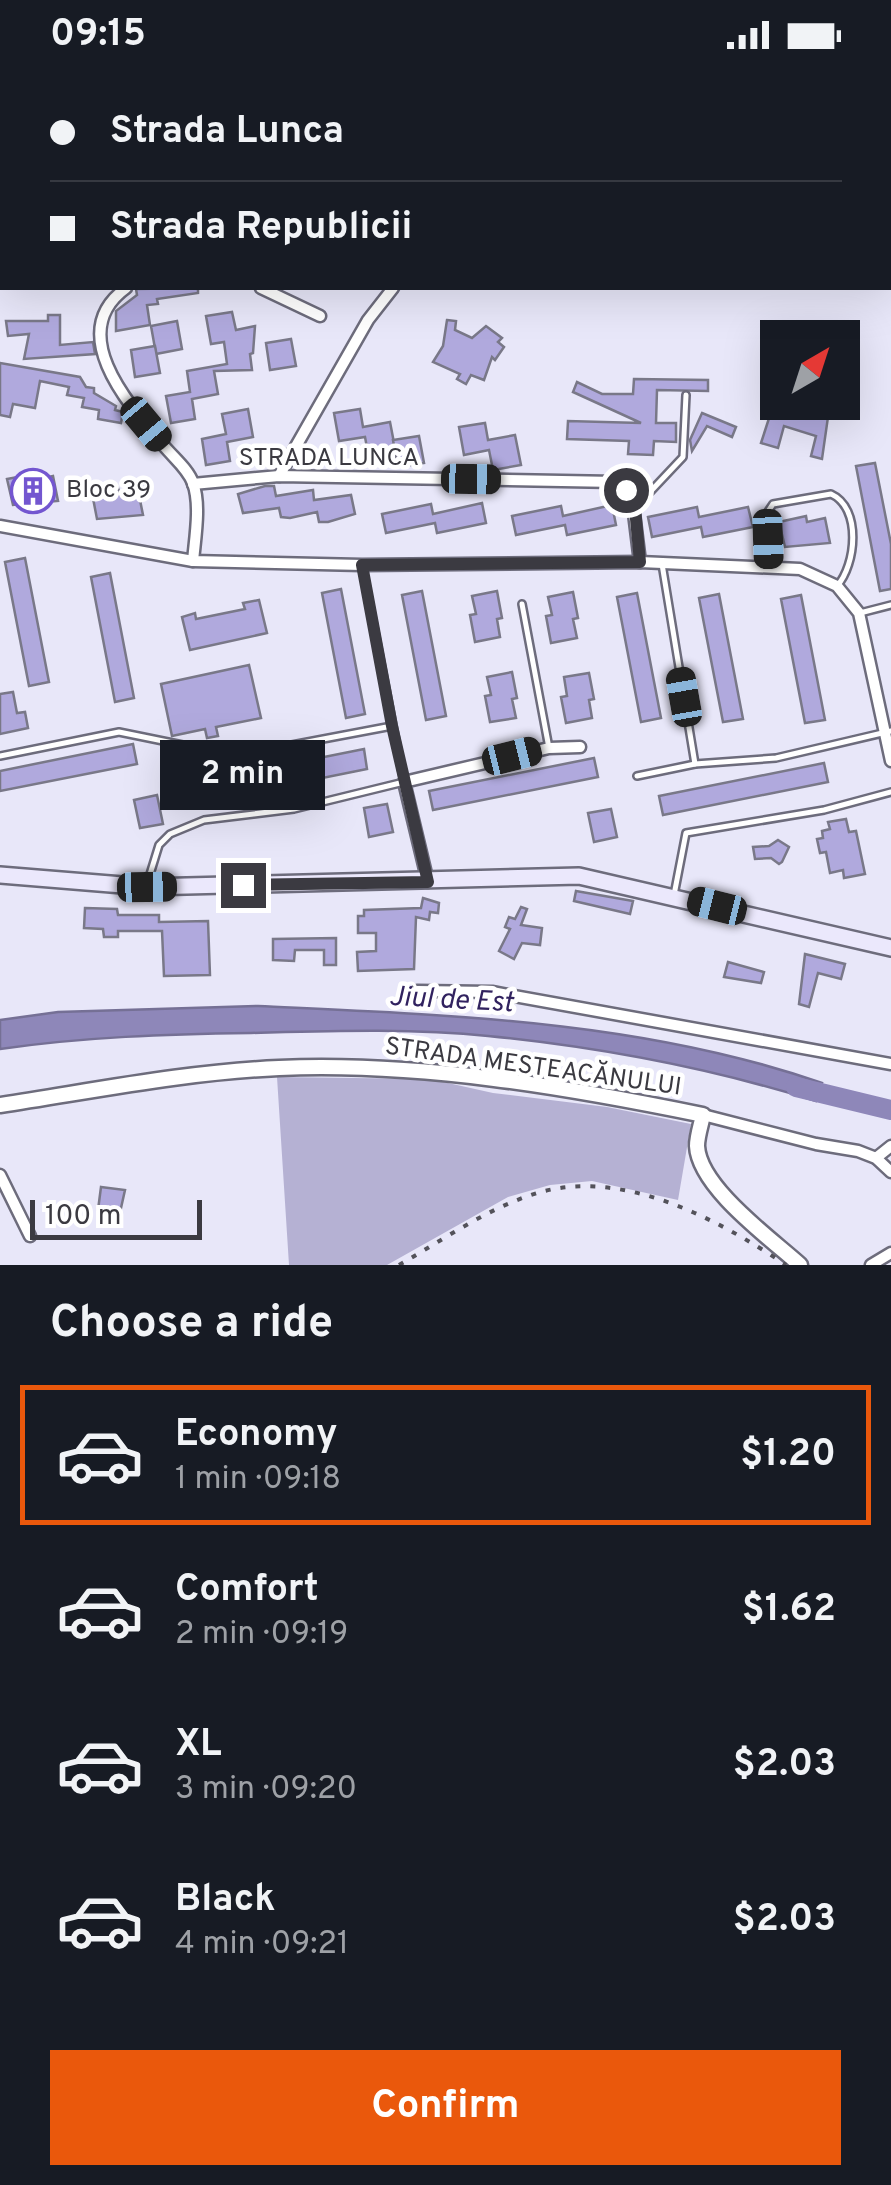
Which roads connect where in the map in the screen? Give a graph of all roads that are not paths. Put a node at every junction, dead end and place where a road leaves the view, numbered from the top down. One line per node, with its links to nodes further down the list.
1 (124, 290): 7 (street)
2 (265, 290): 4 (street)
3 (390, 290): 6 (street)
4 (320, 316)
5 (686, 395): 8 (lane)
6 (279, 476): 7 (street, STRADA LUNCA); 8 (street, STRADA LUNCA)
7 (194, 484): 10 (street)
8 (635, 508): 11 (street)
9 (0, 526): 10 (street)
10 (193, 561): 13 (street)
11 (640, 562): 12 (street); 13 (street)
12 (662, 564): 14 (street); 25 (lane)
13 (362, 565): 19 (lane)
14 (769, 565): 15 (street); 15 (lane)
15 (836, 586): 18 (street)
16 (522, 604): 21 (lane)
17 (891, 605): 18 (lane)
18 (859, 613): 20 (street)
19 (392, 726): 23 (lane); 27 (lane)
20 (888, 732): 24 (street); 25 (lane)
21 (548, 748): 22 (street); 27 (street)
22 (580, 748)
23 (0, 756)
24 (891, 762)
25 (695, 764): 26 (lane)
26 (636, 776)
27 (404, 782): 30 (street); 31 (lane)
28 (891, 792): 32 (lane)
29 (0, 875): 31 (main road)
30 (428, 882): 31 (main road); 32 (main road)
31 (147, 887)
32 (674, 895): 33 (main road)
33 (891, 948)
34 (417, 991): 35 (street)
35 (891, 1064)
36 (0, 1105): 37 (street, STRADA MESTEACĂNULUI)
37 (703, 1114): 39 (street); 44 (street)
38 (891, 1146): 39 (street)
39 (876, 1158): 40 (street)
40 (891, 1172)
41 (0, 1175): 42 (street)
42 (30, 1236)
43 (891, 1252): 45 (street)
44 (800, 1265)
45 (871, 1265)

